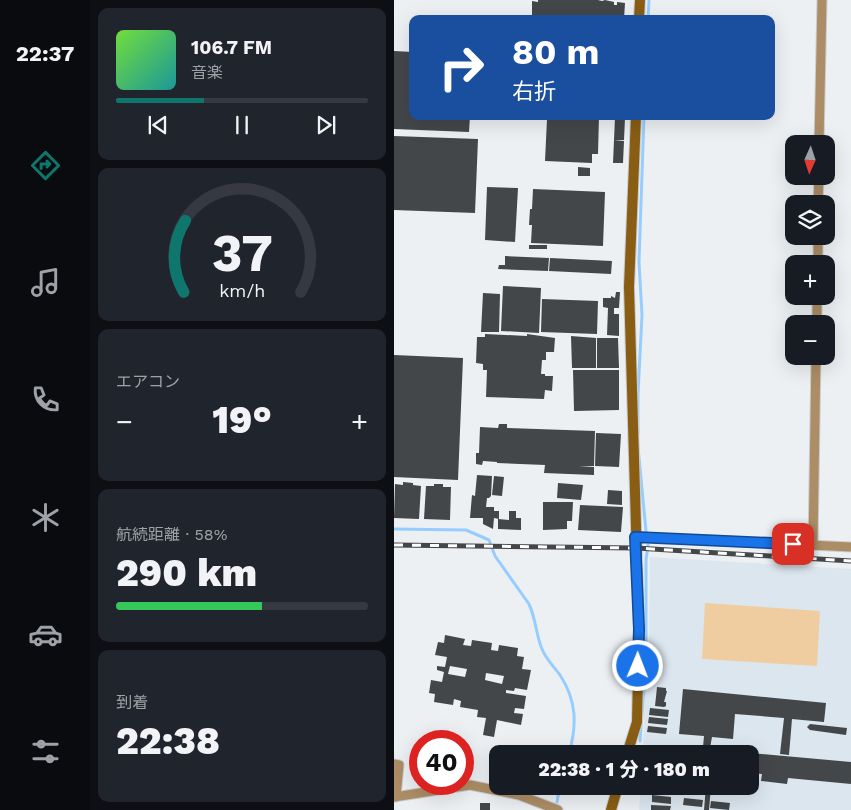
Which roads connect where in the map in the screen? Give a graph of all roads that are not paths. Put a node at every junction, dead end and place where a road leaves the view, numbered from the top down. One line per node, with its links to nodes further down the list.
1 (640, 0): 3 (street)
2 (822, 0): 5 (street)
3 (639, 15)
4 (636, 120): 7 (street)
5 (820, 135)
6 (816, 365): 8 (street)
7 (635, 537): 8 (street); 10 (street)
8 (813, 545): 9 (street)
9 (851, 547)
10 (630, 745)
11 (394, 764): 13 (street)
12 (615, 795): 15 (street)
13 (395, 797): 14 (street)
14 (558, 810)
15 (611, 810)

